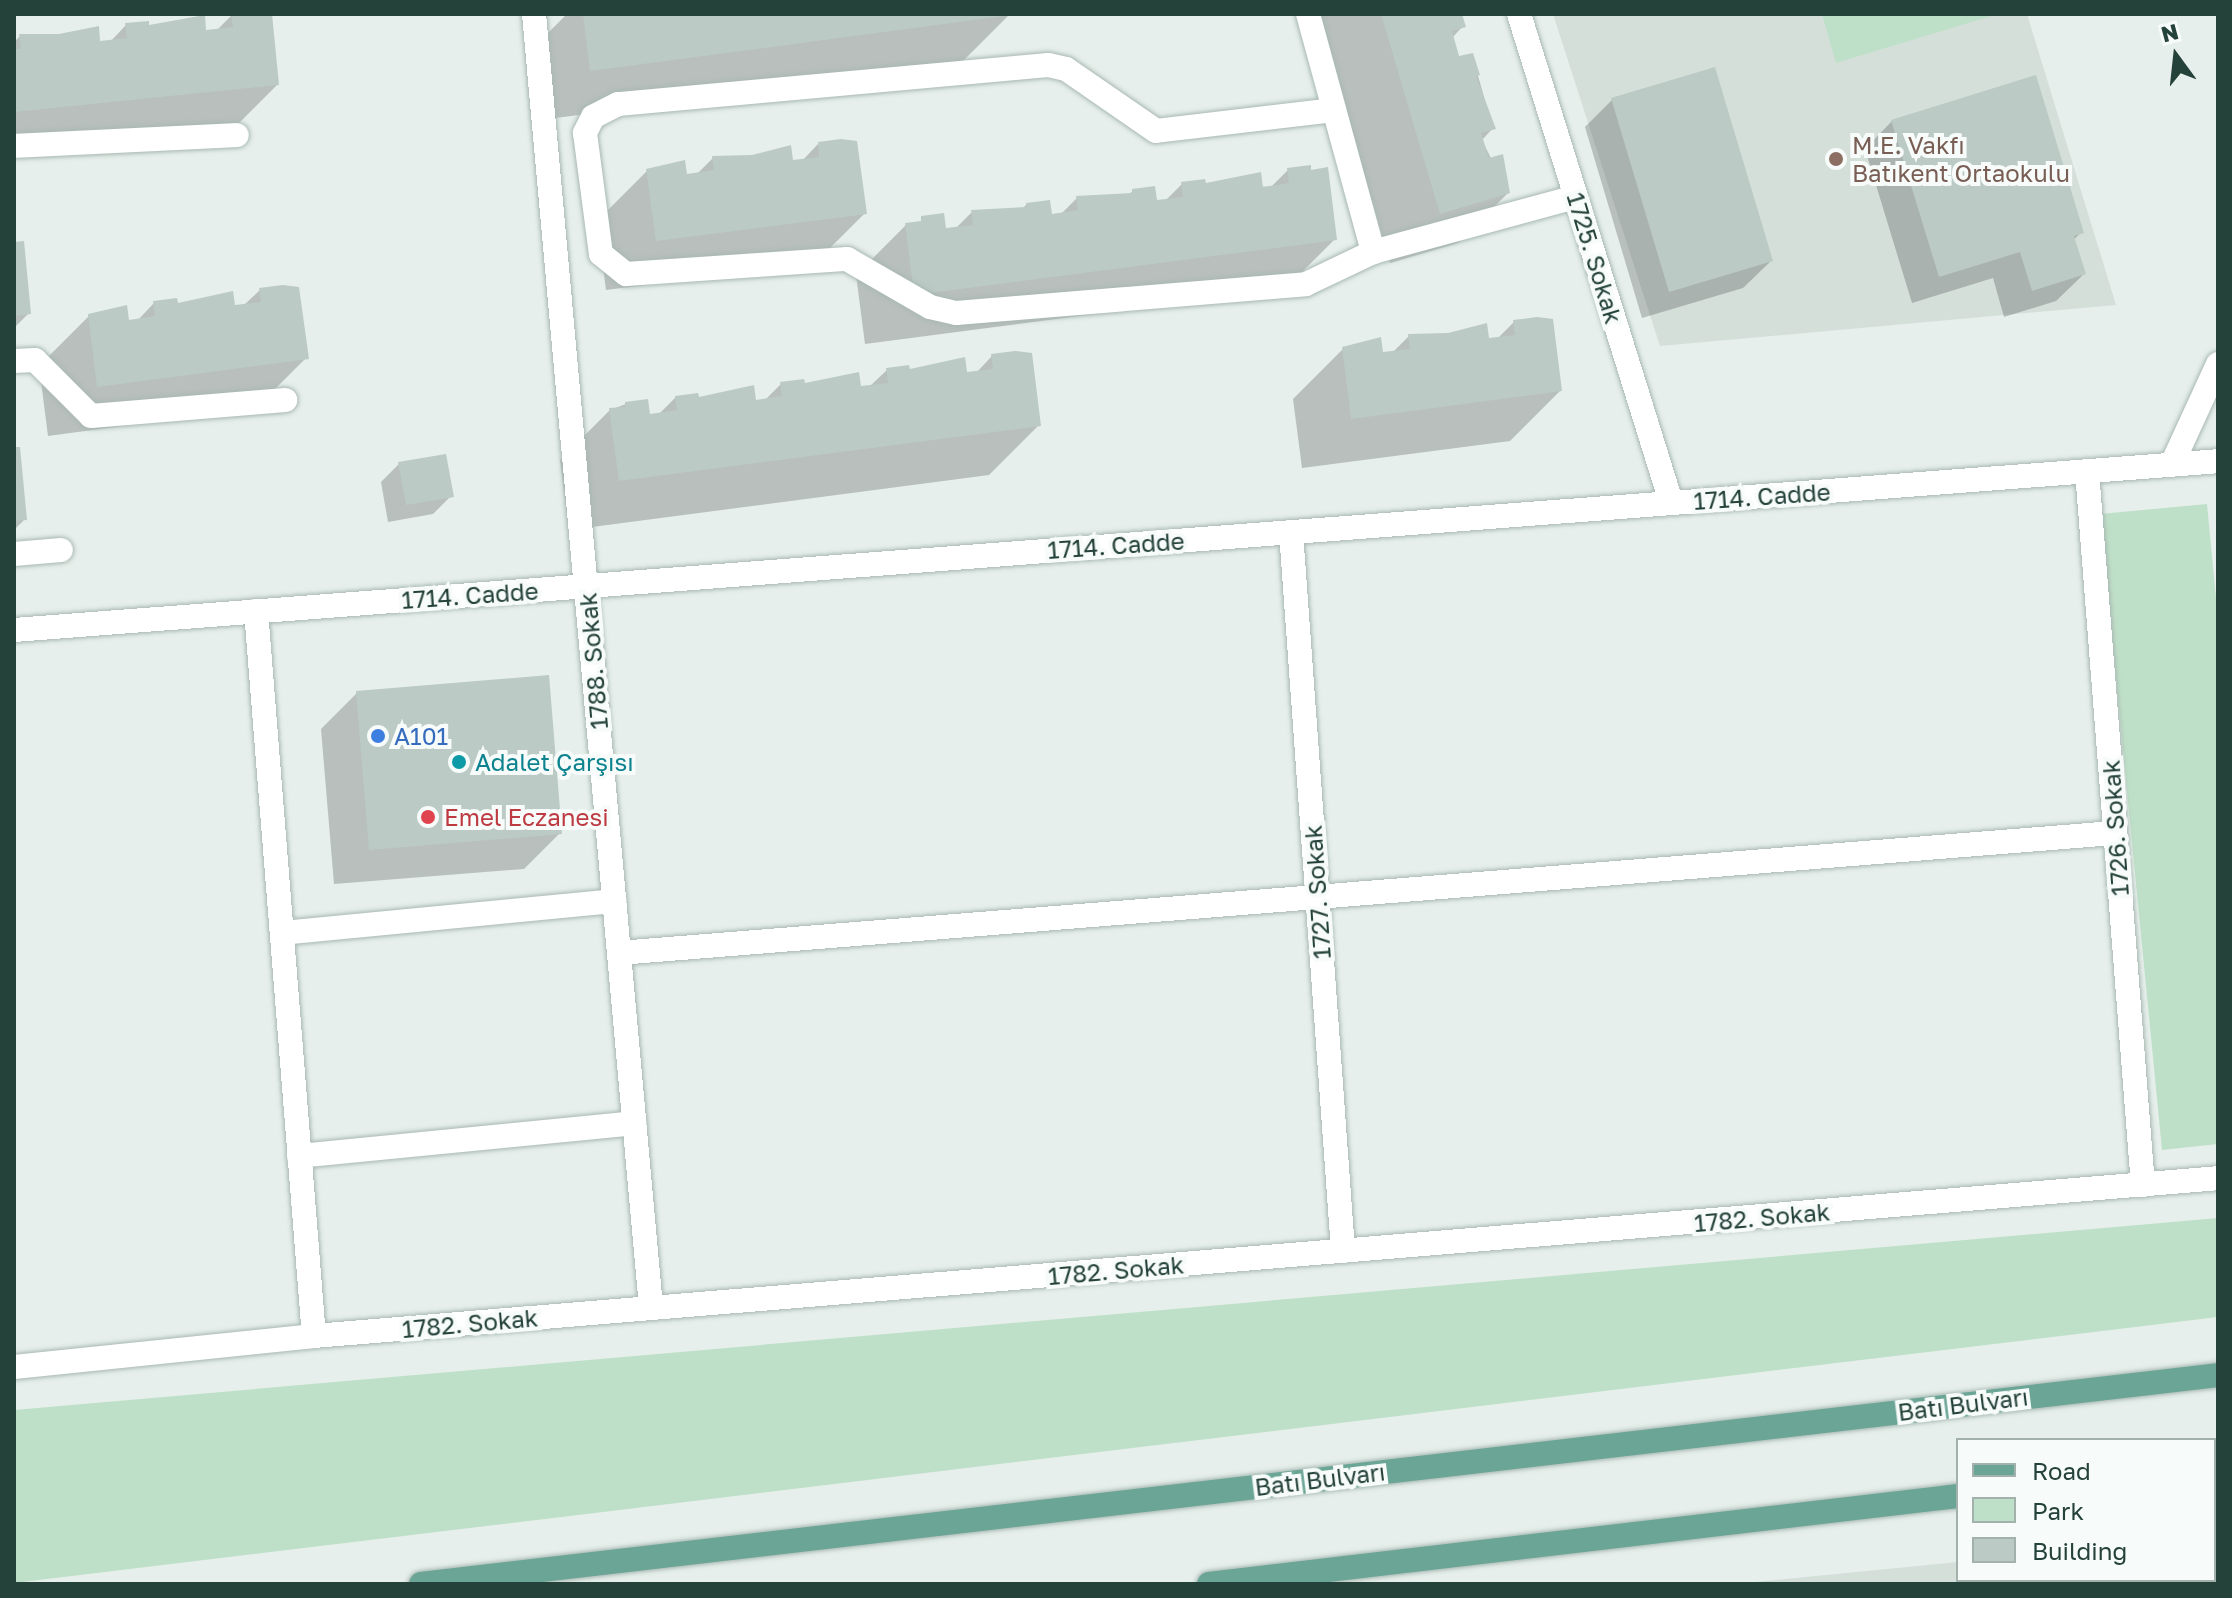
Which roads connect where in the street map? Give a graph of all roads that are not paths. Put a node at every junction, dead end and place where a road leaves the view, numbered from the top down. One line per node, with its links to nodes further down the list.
1 (534, 14): 20 (street, 1788. Sokak)
2 (1308, 14): 4 (street)
3 (1519, 14): 7 (street, 1725. Sokak)
4 (1334, 110): 8 (street); 8 (street)
5 (237, 135): 6 (street)
6 (14, 146)
7 (1576, 197): 8 (street); 16 (street, 1725. Sokak)
8 (1373, 252)
9 (14, 361): 11 (street)
10 (2218, 364): 13 (street)
11 (285, 400)
12 (2218, 461): 13 (street, 1714. Cadde); 14 (street)
13 (2172, 464): 15 (street, 1714. Cadde)
14 (2218, 470)
15 (2087, 471): 16 (street, 1714. Cadde); 23 (street, 1726. Sokak)
16 (1671, 502): 17 (street, 1714. Cadde)
17 (1291, 532): 20 (street, 1714. Cadde); 24 (street, 1727. Sokak)
18 (61, 550): 19 (street)
19 (14, 554)
20 (586, 586): 21 (street, 1714. Cadde); 25 (street, 1788. Sokak)
21 (256, 611): 22 (street, 1714. Cadde); 26 (street)
22 (14, 630)
23 (2115, 833): 24 (street); 31 (street, 1726. Sokak)
24 (1317, 897): 27 (street); 32 (street, 1727. Sokak)
25 (614, 901): 26 (street); 27 (street, 1788. Sokak)
26 (282, 933): 29 (street)
27 (619, 953): 28 (street, 1788. Sokak)
28 (634, 1123): 29 (street); 33 (street, 1788. Sokak)
29 (299, 1156): 34 (street)
30 (2218, 1178): 31 (street, 1782. Sokak)
31 (2143, 1185): 32 (street, 1782. Sokak)
32 (1343, 1251): 33 (street, 1782. Sokak)
33 (651, 1308): 34 (street, 1782. Sokak)
34 (314, 1336): 35 (street, 1782. Sokak)
35 (14, 1367)
36 (2218, 1375): 39 (main road, Batı Bulvarı)
37 (1956, 1496): 38 (main road)
38 (1349, 1576): 40 (main road)
39 (421, 1584)
40 (1209, 1584)

